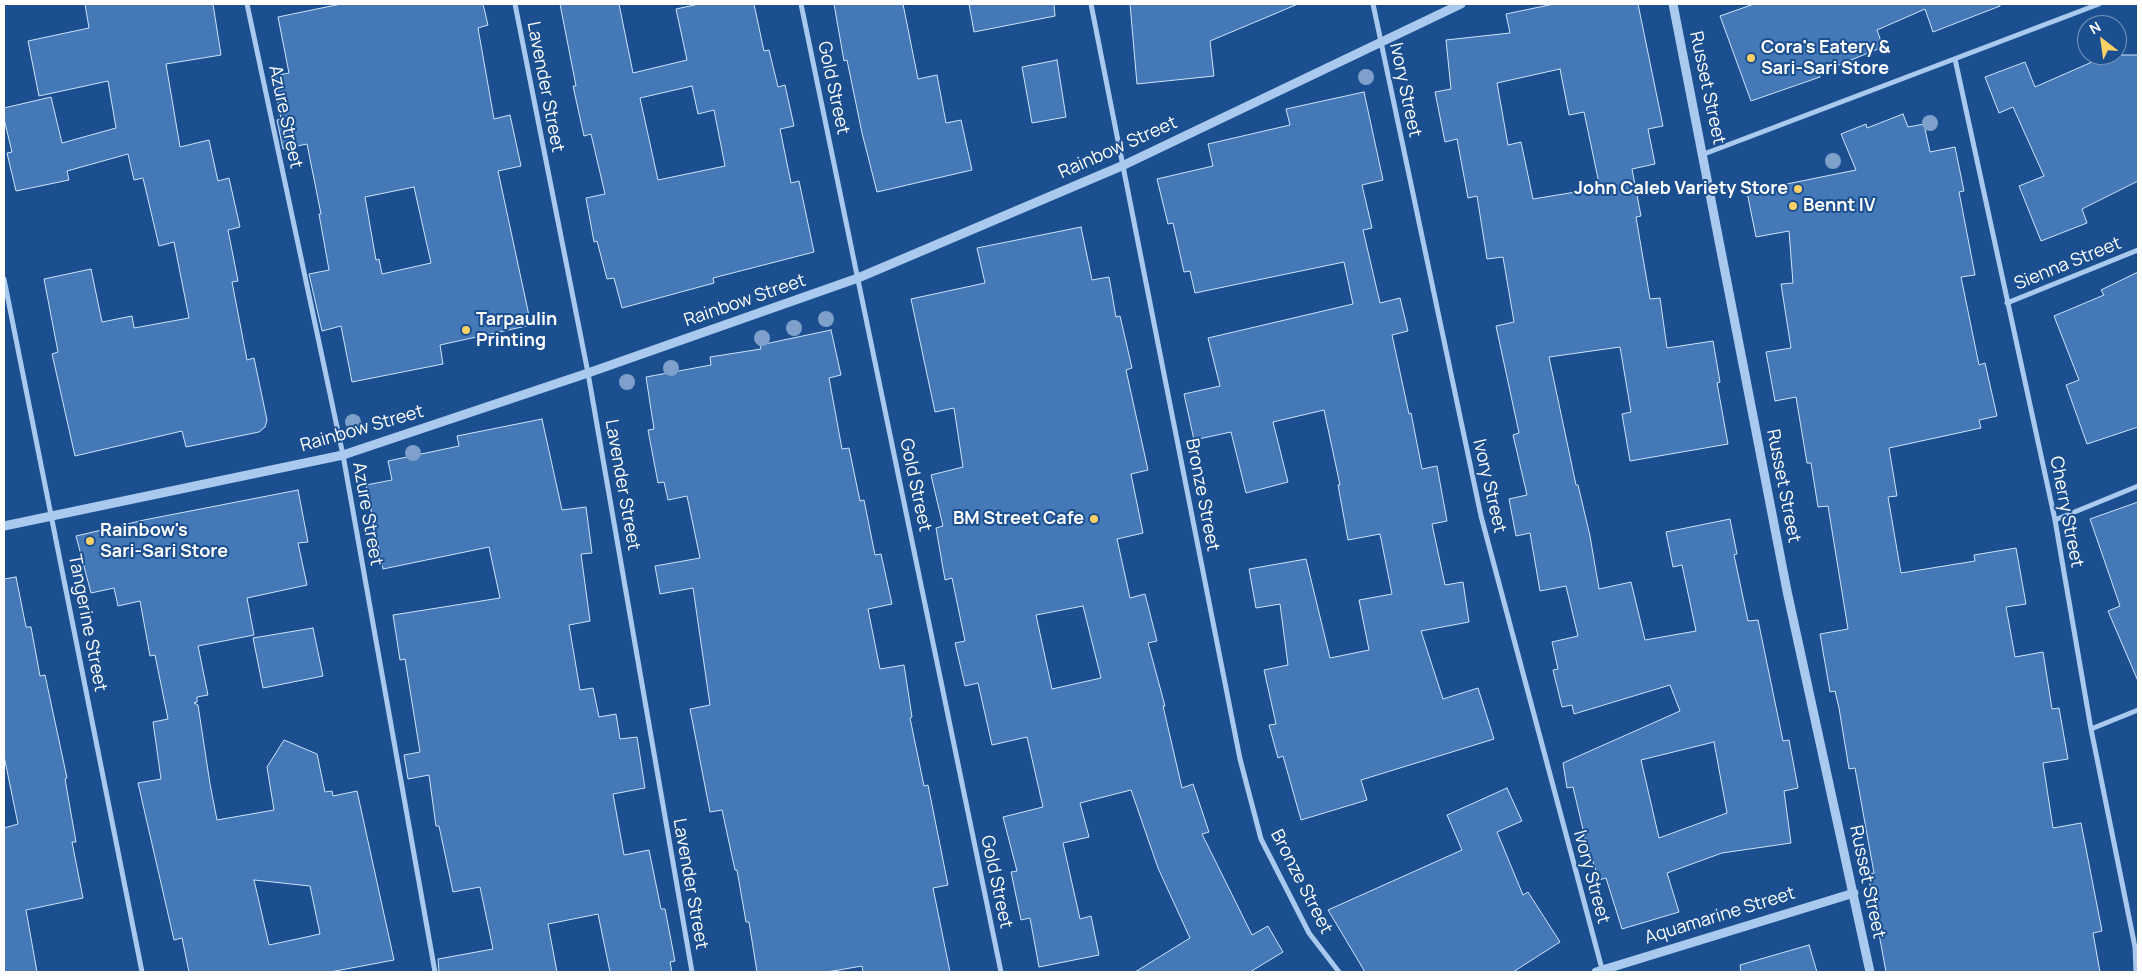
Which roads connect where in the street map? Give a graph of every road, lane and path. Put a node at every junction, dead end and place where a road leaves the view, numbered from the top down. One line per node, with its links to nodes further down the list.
1 (247, 4): 18 (street, Azure Street)
2 (514, 4): 17 (street, Lavender Street)
3 (801, 4): 14 (street, Gold Street)
4 (1091, 4): 12 (street, Bronze Street)
5 (1372, 4): 9 (street, Ivory Street)
6 (1461, 4): 9 (street, Rainbow Street)
7 (1673, 4): 11 (street, Russet Street)
8 (2099, 4): 10 (street)
9 (1380, 42): 12 (street, Rainbow Street); 27 (street, Ivory Street)
10 (1955, 60): 11 (street); 16 (street, Cherry Street)
11 (1704, 154): 25 (street, Russet Street)
12 (1124, 165): 14 (street, Rainbow Street); 32 (street, Bronze Street)
13 (2138, 250): 16 (street, Sienna Street)
14 (858, 278): 17 (street, Rainbow Street); 31 (street, Gold Street)
15 (4, 279): 20 (street, Tangerine Street)
16 (2007, 303): 21 (street, Cherry Street)
17 (588, 373): 18 (street, Rainbow Street); 30 (street, Lavender Street)
18 (343, 455): 20 (street, Rainbow Street); 29 (street, Azure Street)
19 (2138, 486): 21 (street)
20 (51, 517): 22 (street, Rainbow Street); 28 (street, Tangerine Street)
21 (2055, 520): 24 (street, Cherry Street)
22 (4, 526)
23 (2138, 710): 24 (street)
24 (2091, 729): 26 (street, Cherry Street)
25 (1854, 893): 27 (street, Aquamarine Street); 33 (street, Russet Street)
26 (2137, 947): 34 (street, Cherry Street)
27 (1599, 971)
28 (142, 972)
29 (435, 972)
30 (692, 972)
31 (1001, 972)
32 (1339, 972)
33 (1870, 972)
34 (2136, 972)

